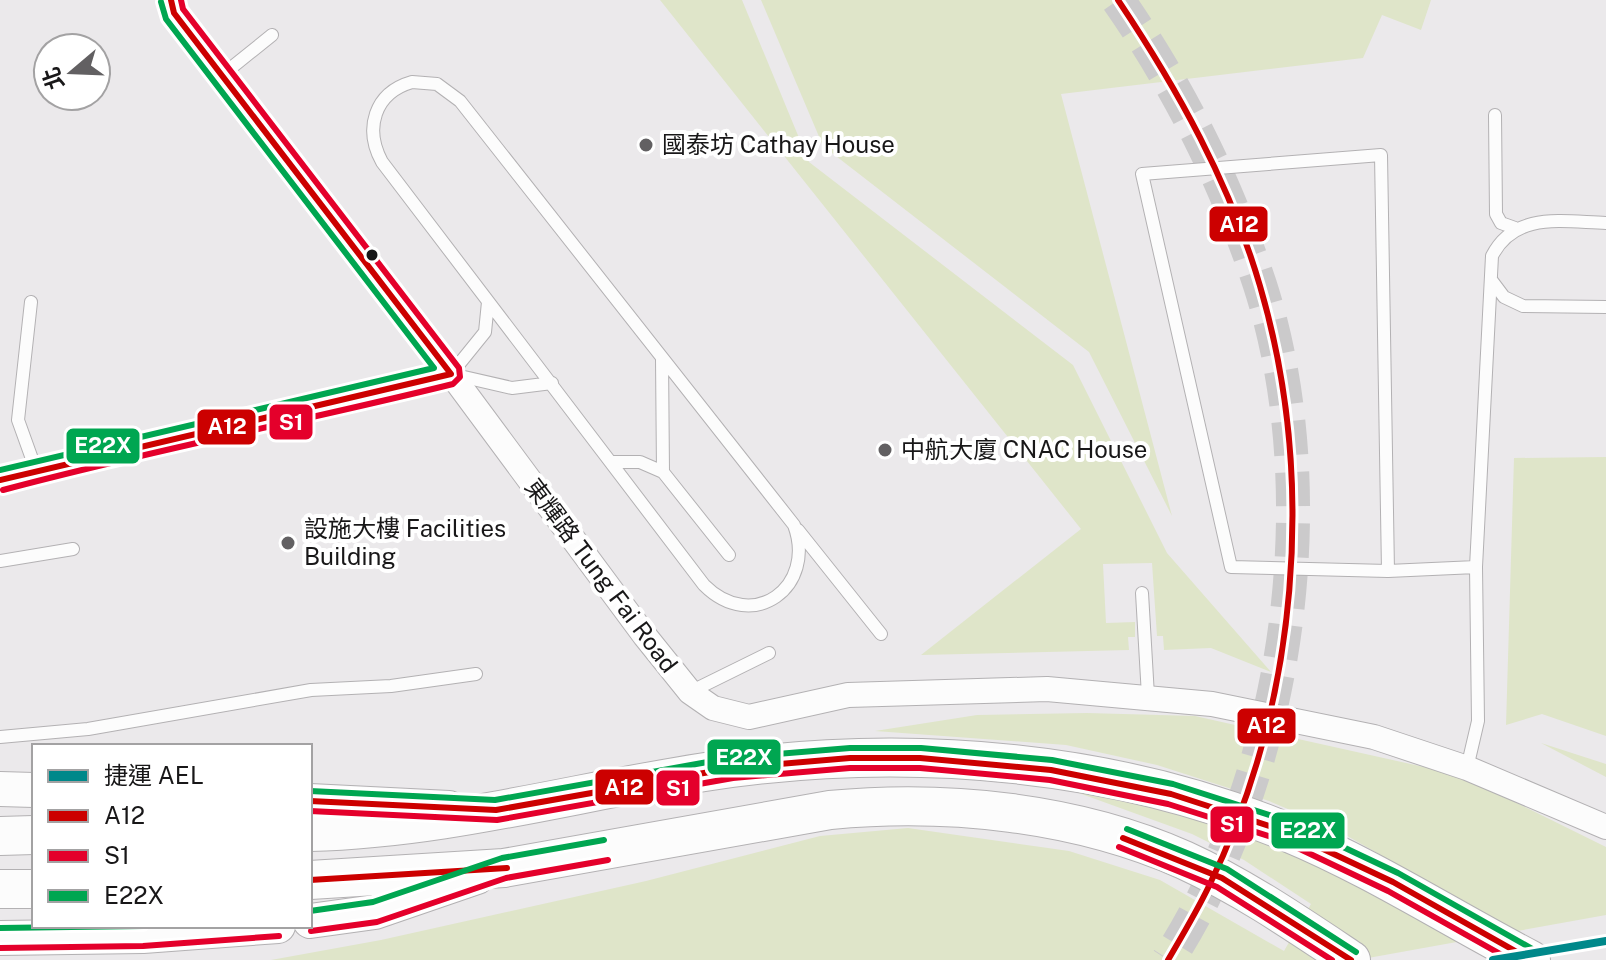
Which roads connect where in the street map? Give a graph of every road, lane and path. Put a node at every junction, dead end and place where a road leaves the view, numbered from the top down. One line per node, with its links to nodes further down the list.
1 (171, 0): 3 (street, 東輝路 Tung Fai Road)
2 (272, 35): 3 (lane)
3 (221, 76): 12 (street, 東輝路 Tung Fai Road)
4 (1495, 115): 6 (lane)
5 (1606, 223): 6 (lane)
6 (1515, 228): 7 (lane)
7 (1492, 281): 10 (lane); 24 (lane)
8 (31, 302): 17 (lane)
9 (488, 302): 11 (lane); 12 (lane); 13 (lane)
10 (1606, 307)
11 (662, 358): 18 (lane); 20 (lane)
12 (451, 374): 13 (lane); 14 (street); 30 (street, 東輝路 Tung Fai Road)
13 (552, 383): 16 (lane)
14 (300, 412)
15 (274, 418): 17 (street)
16 (613, 462): 18 (lane); 20 (lane)
17 (36, 470): 19 (street)
18 (663, 472): 22 (lane)
19 (0, 480)
20 (794, 525): 27 (lane)
21 (73, 549): 23 (lane)
22 (729, 555)
23 (0, 561)
24 (1476, 567): 25 (lane); 33 (lane)
25 (1388, 571): 25 (lane)
26 (1142, 593): 31 (lane)
27 (881, 634)
28 (769, 653): 30 (lane)
29 (476, 674): 32 (lane)
30 (690, 692): 31 (street, 東輝路 Tung Fai Road)
31 (1148, 696): 33 (street, 東輝路 Tung Fai Road)
32 (0, 737)
33 (1467, 768): 38 (street, 東輝路 Tung Fai Road)
34 (0, 789): 35 (street)
35 (32, 790)
36 (312, 801): 37 (street)
37 (496, 810): 39 (main road); 50 (main road)
38 (1606, 827)
39 (312, 832)
40 (32, 835): 41 (main road)
41 (0, 836)
42 (504, 868): 43 (main road); 46 (street); 49 (main road)
43 (312, 880)
44 (0, 889): 45 (main road)
45 (32, 889)
46 (312, 921)
47 (251, 928): 48 (street)
48 (0, 938)
49 (1351, 960)
50 (1531, 960)

